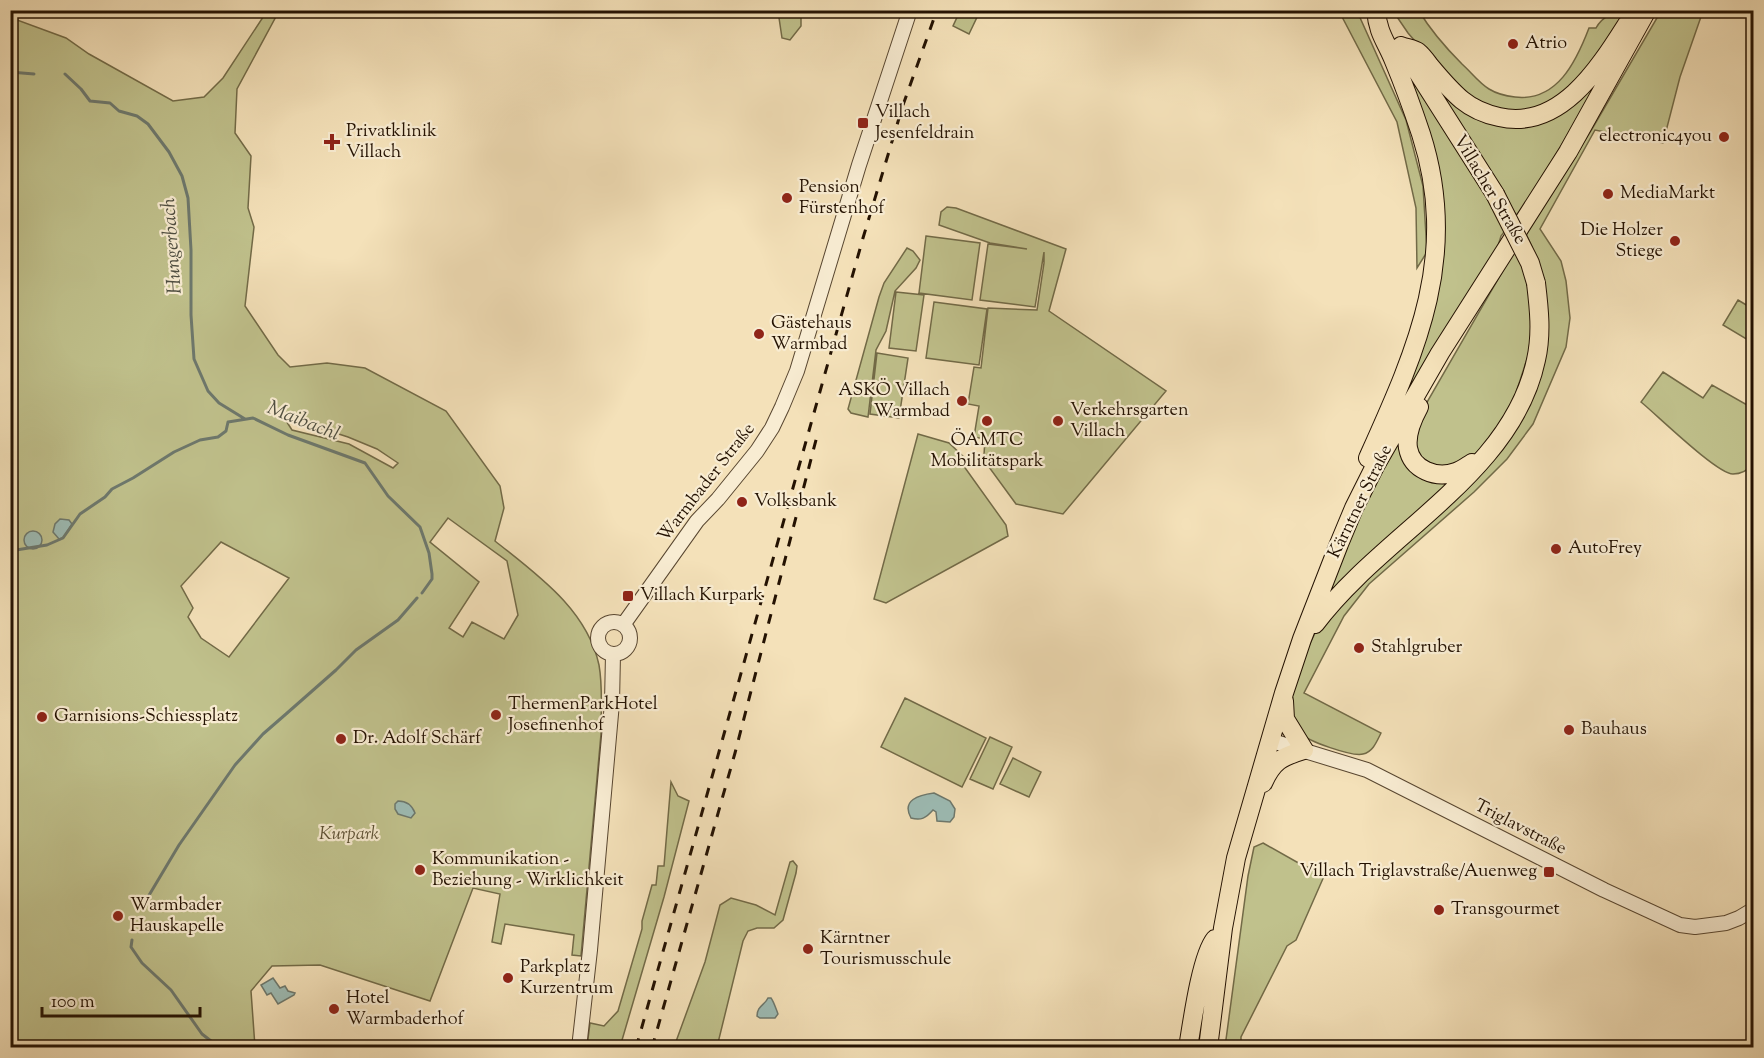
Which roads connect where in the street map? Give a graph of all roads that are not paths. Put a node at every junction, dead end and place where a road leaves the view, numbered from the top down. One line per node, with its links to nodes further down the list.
1 (910, 10): 8 (street, Warmbader Straße)
2 (1377, 10): 4 (main road, Villacher Straße); 7 (main road)
3 (1646, 11): 4 (main road); 5 (main road, Kärntner Straße)
4 (1401, 46): 6 (main road, Villacher Straße, bridge)
5 (1440, 353): 6 (main road); 7 (main road, Kärntner Straße)
6 (1491, 450): 9 (main road, Villacher Straße)
7 (1354, 508): 9 (main road, Kärntner Straße)
8 (624, 625): 10 (street); 10 (street)
9 (1302, 639): 11 (main road, Kärntner Straße)
10 (613, 654): 18 (street)
11 (1284, 693): 12 (main road, Kärntner Straße); 13 (main road)
12 (1269, 740): 13 (street, Triglavstraße); 14 (main road, Kärntner Straße)
13 (1304, 750): 14 (main road); 15 (street, Triglavstraße)
14 (1255, 790): 16 (main road, Kärntner Straße)
15 (1754, 909)
16 (1223, 928): 17 (main road, Kärntner Straße); 19 (main road)
17 (1216, 981): 20 (main road, Kärntner Straße); 21 (main road)
18 (579, 1047)
19 (1188, 1047)
20 (1208, 1047)
21 (1219, 1047)

